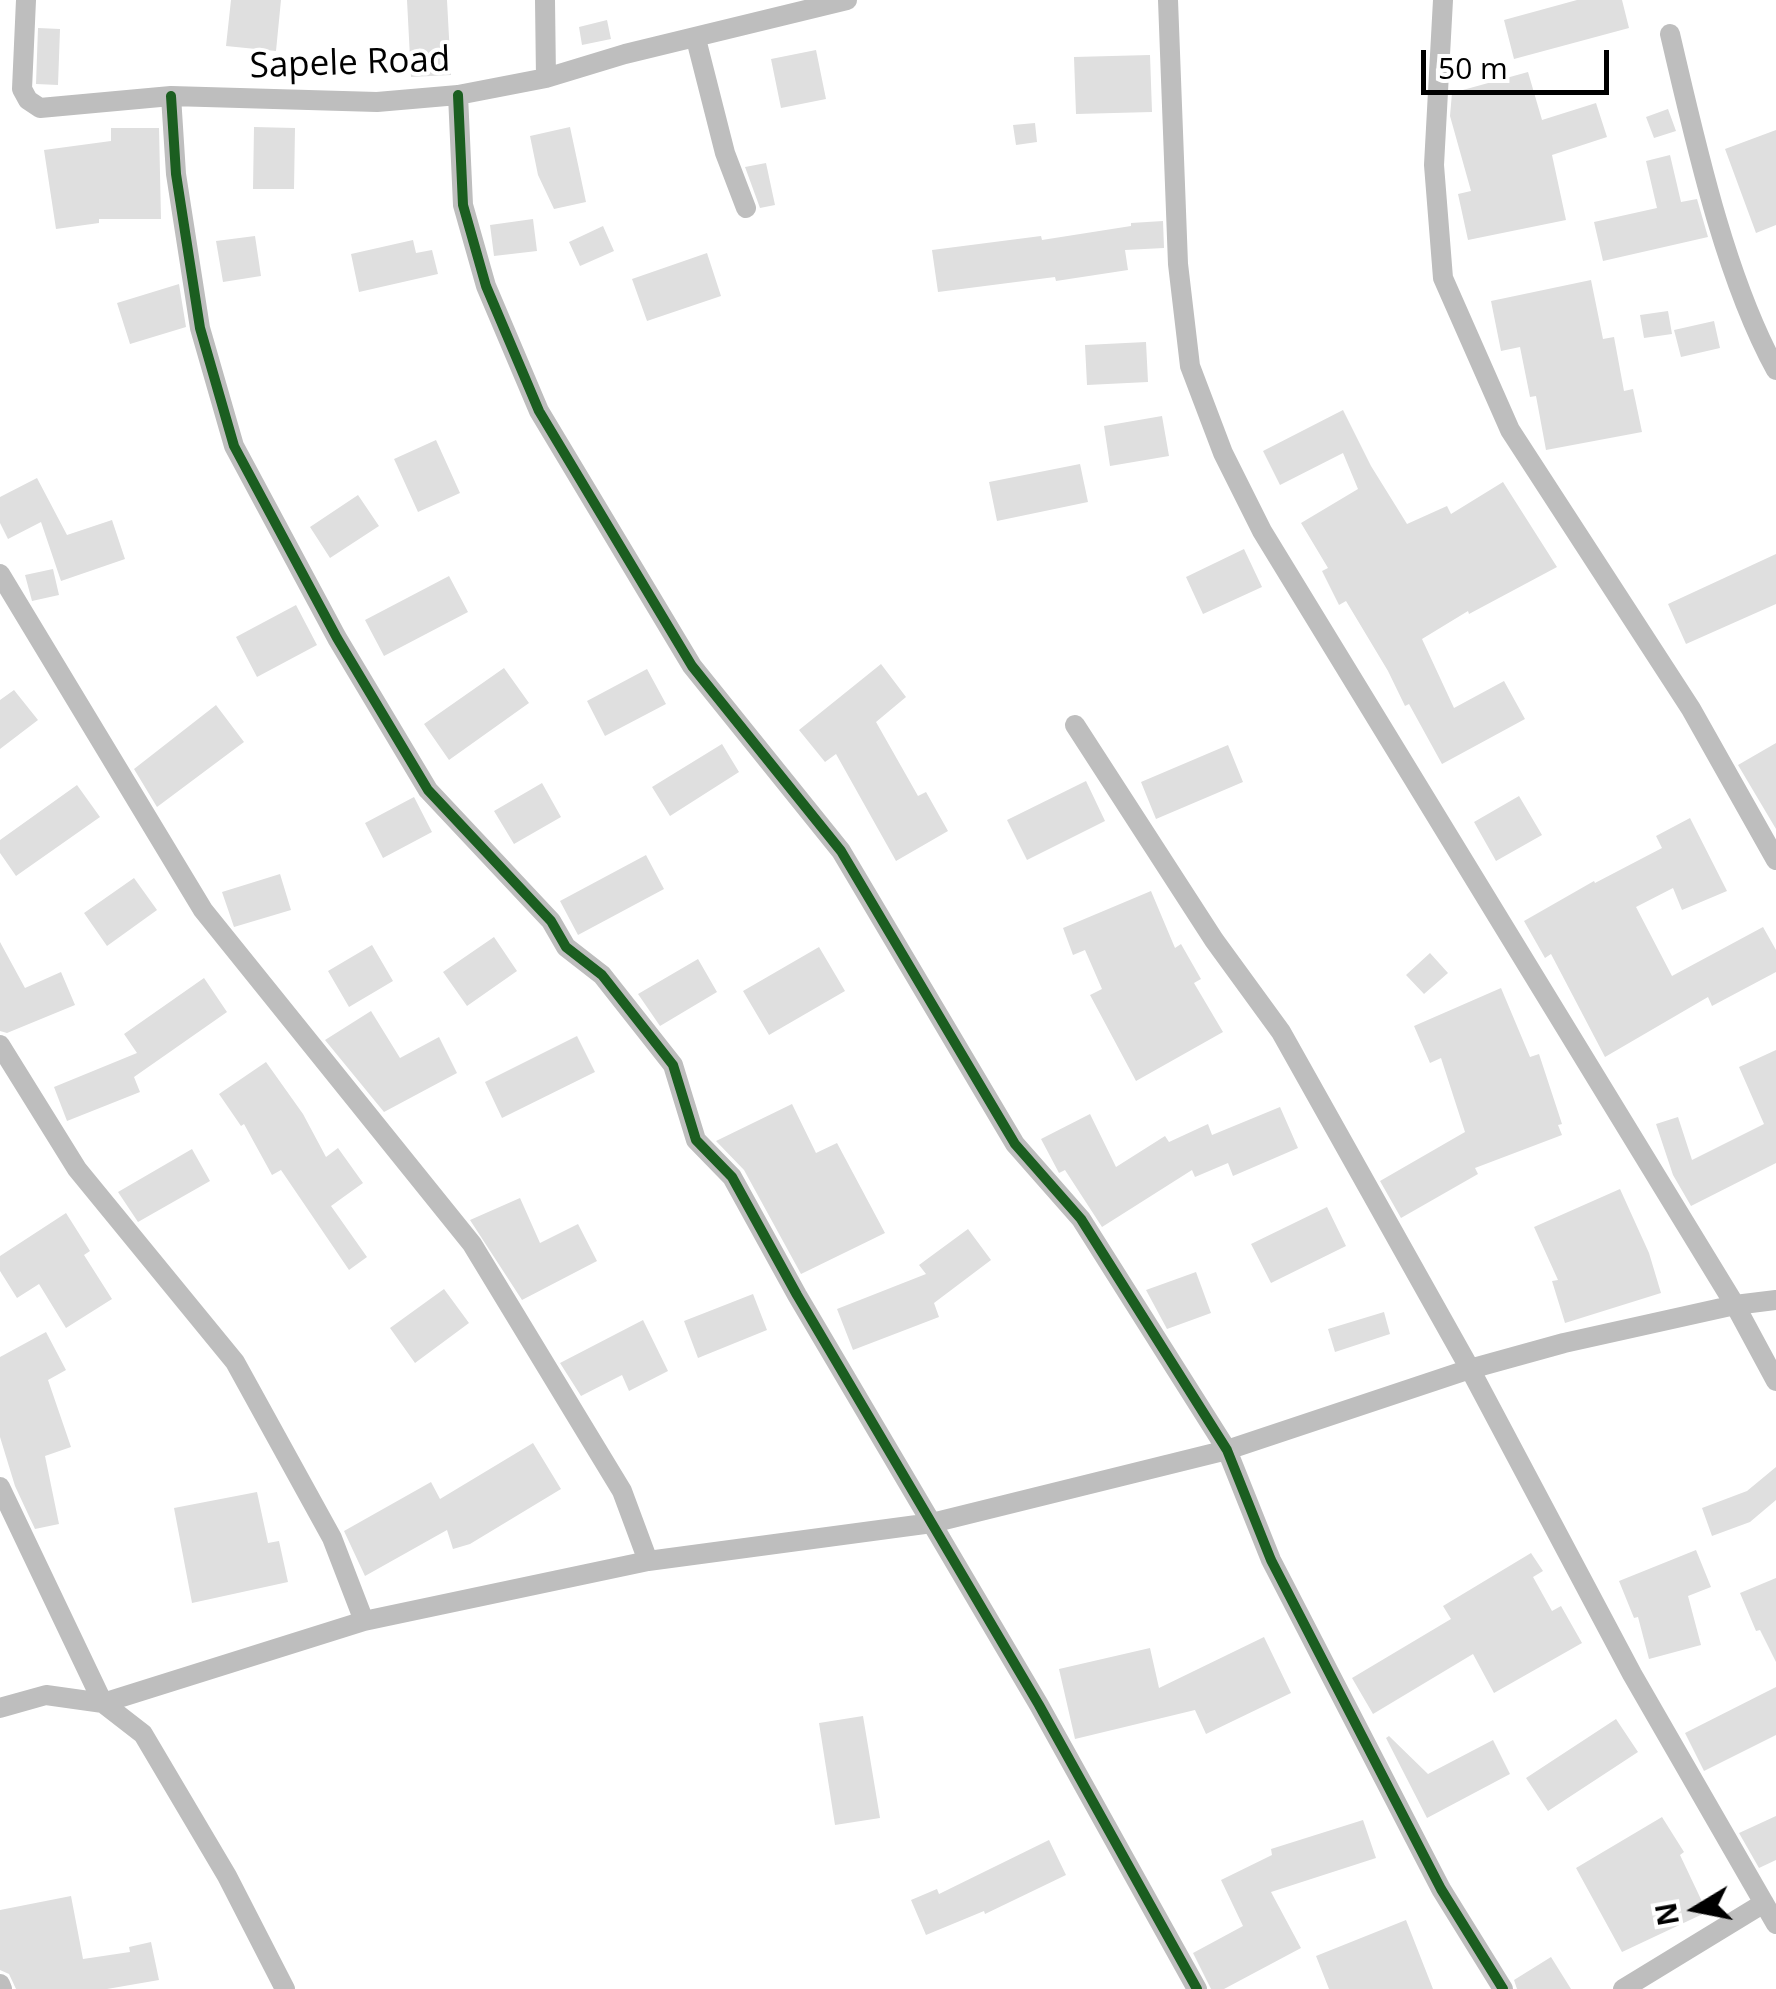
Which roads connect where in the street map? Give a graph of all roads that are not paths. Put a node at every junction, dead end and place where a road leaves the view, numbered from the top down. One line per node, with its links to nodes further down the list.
1 (26, 0): 10 (street, Sapele Road)
2 (544, 0): 8 (street)
3 (846, 0): 7 (street, Sapele Road)
4 (1168, 0): 18 (street)
5 (1443, 0): 15 (street)
6 (1670, 34): 12 (street)
7 (696, 39): 8 (street, Sapele Road); 11 (street)
8 (546, 78): 9 (street, Sapele Road)
9 (458, 95): 10 (street, Sapele Road); 21 (street)
10 (171, 96): 23 (street)
11 (746, 208)
12 (1776, 370)
13 (0, 574): 24 (street)
14 (1075, 725): 19 (street)
15 (1776, 860)
16 (0, 1045): 25 (street)
17 (1776, 1300): 18 (street)
18 (1735, 1305): 19 (street); 20 (street)
19 (1470, 1369): 21 (street); 28 (street)
20 (1776, 1381)
21 (1227, 1450): 23 (street); 32 (street)
22 (0, 1488): 26 (street)
23 (932, 1523): 24 (street); 31 (street)
24 (648, 1561): 25 (street)
25 (364, 1621): 26 (street)
26 (103, 1703): 27 (street); 30 (street)
27 (0, 1708)
28 (1764, 1903): 29 (street); 33 (street)
29 (1776, 1924)
30 (285, 1989)
31 (1197, 1989)
32 (1503, 1989)
33 (1623, 1989)

